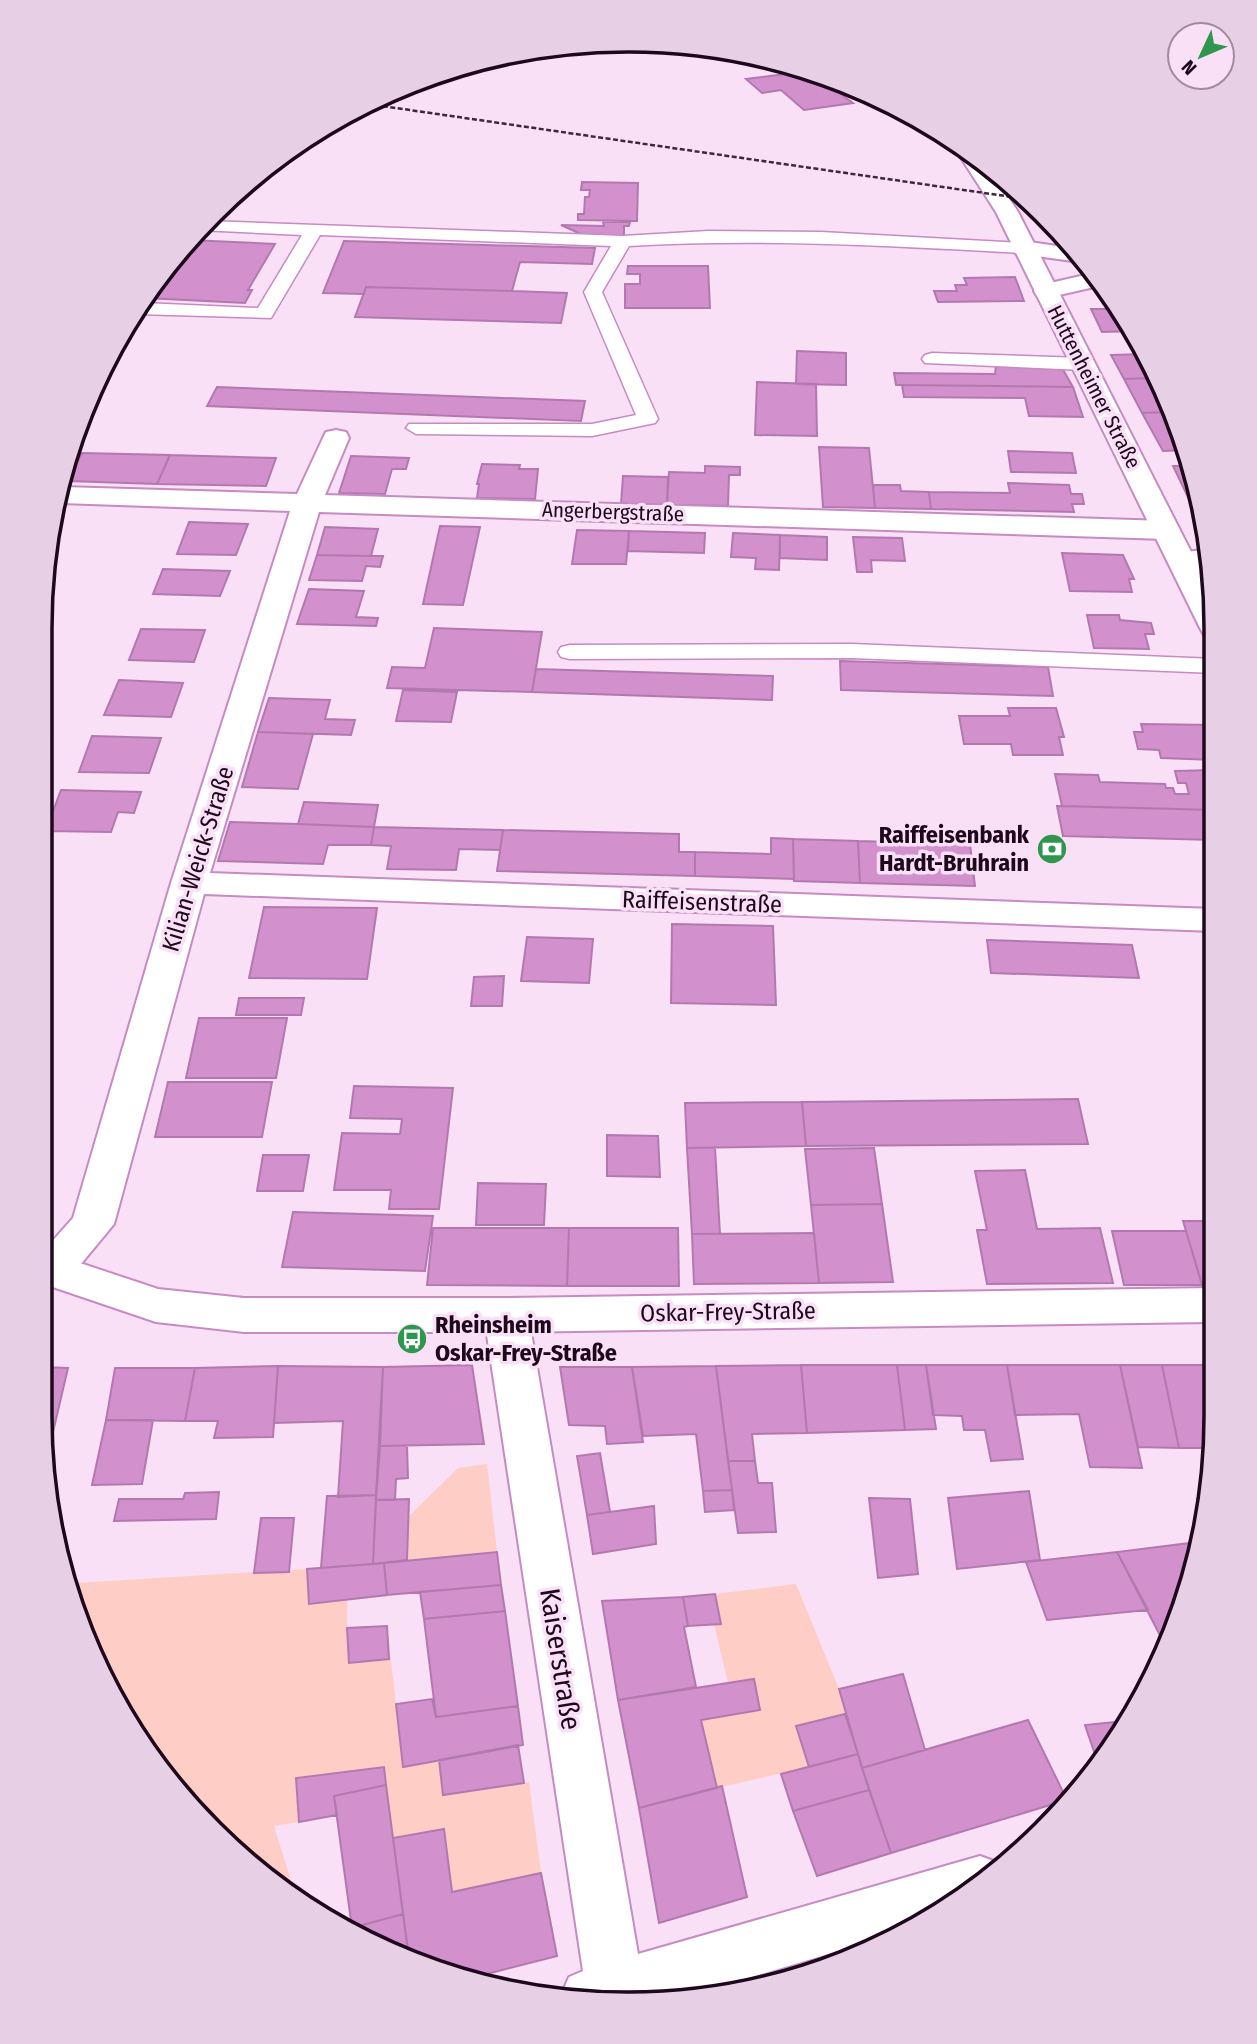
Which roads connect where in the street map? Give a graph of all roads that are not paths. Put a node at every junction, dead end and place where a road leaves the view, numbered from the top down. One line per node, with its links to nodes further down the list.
1 (988, 179): 5 (street, Huttenheimer Straße)
2 (216, 226): 3 (lane)
3 (314, 230): 4 (lane); 9 (lane)
4 (623, 241): 5 (lane); 12 (lane)
5 (1023, 248): 6 (street); 8 (street, Huttenheimer Straße)
6 (1066, 255)
7 (1088, 281): 8 (street)
8 (1046, 291): 11 (street, Huttenheimer Straße)
9 (149, 309)
10 (932, 359): 11 (lane)
11 (1083, 364): 16 (street, Huttenheimer Straße)
12 (416, 428)
13 (336, 438): 15 (street, Kilian-Weick-Straße)
14 (68, 495): 15 (street, Angerbergstraße)
15 (307, 503): 16 (street, Angerbergstraße); 21 (street, Kilian-Weick-Straße)
16 (1166, 530): 17 (street, Huttenheimer Straße)
17 (1196, 559): 18 (street, Huttenheimer Straße)
18 (1202, 582)
19 (570, 652): 20 (lane)
20 (1204, 666)
21 (189, 883): 22 (street, Raiffeisenstraße); 23 (street, Kilian-Weick-Straße)
22 (1204, 920)
23 (52, 1263)
24 (52, 1271): 26 (street, Oskar-Frey-Straße)
25 (1204, 1304): 26 (street, Oskar-Frey-Straße)
26 (506, 1315): 28 (street, Kaiserstraße)
27 (955, 1890): 29 (street)
28 (606, 1991)
29 (621, 1992)

